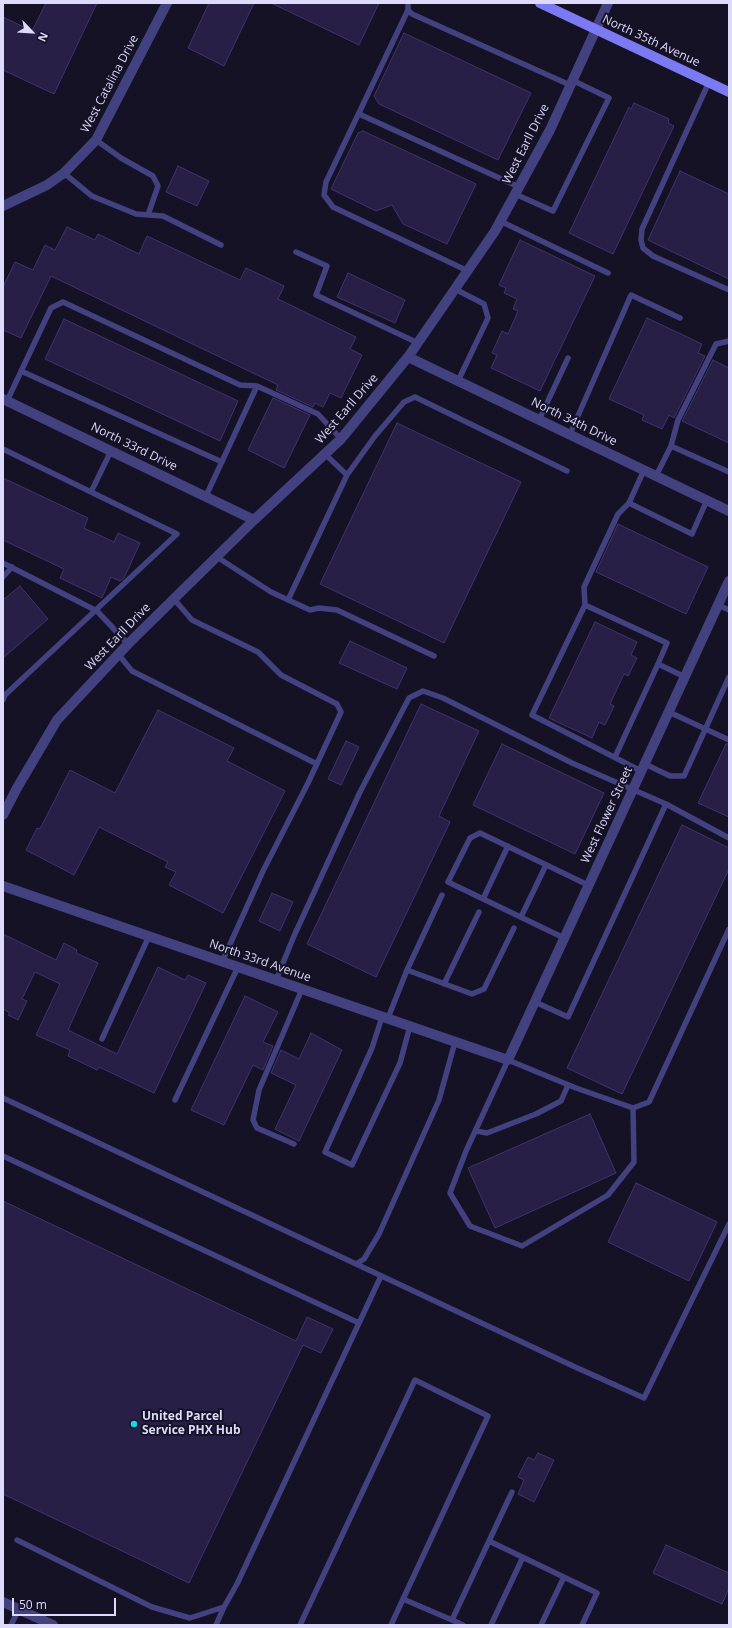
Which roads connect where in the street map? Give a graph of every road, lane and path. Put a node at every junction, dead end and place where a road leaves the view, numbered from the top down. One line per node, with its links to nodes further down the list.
1 (167, 3): 11 (street, West Catalina Drive)
2 (408, 3): 5 (lane)
3 (540, 3): 6 (main road, North 35th Avenue)
4 (608, 3): 6 (street, West Earll Drive)
5 (408, 10): 7 (lane); 10 (lane)
6 (595, 29): 7 (street, West Earll Drive); 8 (main road, North 35th Avenue)
7 (571, 82): 13 (street, West Earll Drive); 13 (lane)
8 (709, 82): 9 (main road, North 35th Avenue); 22 (lane)
9 (729, 92)
10 (359, 114): 13 (lane); 19 (lane)
11 (96, 140): 12 (street, West Catalina Drive); 15 (lane)
12 (64, 173): 14 (street, West Catalina Drive); 15 (lane)
13 (517, 190): 16 (street, West Earll Drive)
14 (3, 206)
15 (148, 215): 17 (lane)
16 (500, 221): 19 (street, West Earll Drive); 20 (lane)
17 (221, 245)
18 (296, 252): 25 (lane)
19 (468, 271): 21 (street, West Earll Drive)
20 (608, 273)
21 (455, 289): 25 (street, West Earll Drive); 29 (lane)
22 (729, 290)
23 (680, 318): 33 (lane)
24 (729, 341): 35 (lane)
25 (418, 343): 26 (street, West Earll Drive)
26 (408, 357): 29 (street, North 34th Drive); 34 (street, West Earll Drive)
27 (568, 358): 32 (lane)
28 (22, 371): 30 (lane); 31 (lane); 39 (lane)
29 (458, 381): 32 (street, North 34th Drive)
30 (257, 386): 34 (lane); 39 (lane)
31 (5, 400): 37 (street, North 33rd Drive)
32 (539, 420): 33 (street, North 34th Drive)
33 (570, 434): 40 (street, North 34th Drive)
34 (340, 439): 38 (street, West Earll Drive)
35 (670, 446): 42 (lane); 44 (lane)
36 (3, 449): 45 (lane)
37 (111, 451): 45 (lane); 46 (street, North 33rd Drive)
38 (325, 454): 43 (lane); 50 (street, West Earll Drive)
39 (222, 462): 46 (lane)
40 (644, 470): 44 (street, North 34th Drive); 48 (lane)
41 (567, 471): 43 (lane)
42 (729, 472)
43 (347, 475): 57 (lane)
44 (656, 476): 47 (street, North 34th Drive)
45 (91, 492): 61 (lane)
46 (206, 496): 50 (street, North 33rd Drive)
47 (707, 500): 48 (lane); 49 (street, North 34th Drive)
48 (629, 503): 59 (lane)
49 (729, 511)
50 (254, 520): 51 (street, West Earll Drive)
51 (217, 557): 56 (street, West Earll Drive); 57 (lane)
52 (3, 562): 53 (lane)
53 (12, 567): 54 (lane); 61 (lane)
54 (3, 577)
55 (729, 582): 58 (street, West Flower Street)
56 (174, 599): 62 (street, West Earll Drive); 73 (lane)
57 (288, 600): 64 (lane)
58 (718, 605): 60 (lane); 66 (street, West Flower Street)
59 (585, 606): 65 (lane); 72 (lane)
60 (729, 610)
61 (97, 611): 62 (lane); 68 (lane)
62 (128, 644): 63 (street, West Earll Drive)
63 (118, 654): 73 (lane); 77 (street, West Earll Drive)
64 (434, 656)
65 (658, 664): 66 (lane); 72 (lane)
66 (685, 677): 69 (street, West Flower Street)
67 (729, 677): 70 (lane)
68 (3, 700)
69 (669, 712): 70 (lane); 74 (street, West Flower Street)
70 (705, 729): 71 (lane); 74 (lane)
71 (729, 740)
72 (615, 757): 74 (lane)
73 (317, 764): 91 (lane)
74 (643, 767): 75 (street, West Flower Street)
75 (633, 790): 76 (lane); 81 (street, West Flower Street); 94 (lane)
76 (666, 804): 78 (lane); 97 (lane)
77 (3, 815)
78 (729, 838)
79 (508, 846): 80 (lane); 84 (lane); 84 (lane)
80 (546, 865): 81 (lane); 86 (lane)
81 (588, 885): 90 (street, West Flower Street)
82 (3, 886): 89 (street, North 33rd Avenue)
83 (442, 895): 93 (lane)
84 (483, 899): 86 (lane)
85 (479, 912): 95 (lane)
86 (521, 917): 90 (lane)
87 (514, 928): 95 (lane)
88 (729, 929): 106 (lane)
89 (149, 936): 91 (street, North 33rd Avenue); 100 (lane)
90 (564, 938): 97 (street, West Flower Street)
91 (222, 962): 92 (street, North 33rd Avenue)
92 (238, 967): 94 (street, North 33rd Avenue); 105 (lane)
93 (407, 970): 95 (lane); 98 (lane)
94 (276, 980): 96 (street, North 33rd Avenue)
95 (444, 984)
96 (302, 989): 98 (street, North 33rd Avenue); 108 (lane)
97 (535, 1002): 102 (street, West Flower Street)
98 (385, 1018): 99 (street, North 33rd Avenue); 99 (lane)
99 (410, 1026): 101 (street, North 33rd Avenue)
100 (102, 1039)
101 (455, 1042): 102 (street, North 33rd Avenue); 111 (lane)
102 (508, 1060): 103 (lane); 107 (lane)
103 (568, 1085): 106 (lane); 107 (lane)
104 (3, 1098): 111 (lane)
105 (175, 1100)
106 (634, 1108): 107 (lane)
107 (476, 1131)
108 (294, 1144)
109 (3, 1156): 113 (lane)
110 (729, 1224): 112 (lane)
111 (356, 1264): 112 (lane)
112 (381, 1276): 113 (lane)
113 (359, 1323): 121 (lane)
114 (512, 1492): 116 (lane)
115 (17, 1540): 121 (lane)
116 (489, 1541): 117 (lane); 123 (lane)
117 (523, 1557): 118 (lane); 130 (lane)
118 (564, 1577): 131 (lane); 132 (lane)
119 (403, 1598): 123 (lane); 127 (lane); 128 (lane)
120 (3, 1602): 122 (street)
121 (224, 1607): 126 (lane)
122 (19, 1609): 124 (lane); 125 (street)
123 (452, 1620): 129 (lane)
124 (11, 1625)
125 (53, 1625)
126 (216, 1625)
127 (300, 1625)
128 (391, 1625)
129 (463, 1625)
130 (491, 1625)
131 (541, 1625)
132 (582, 1625)

